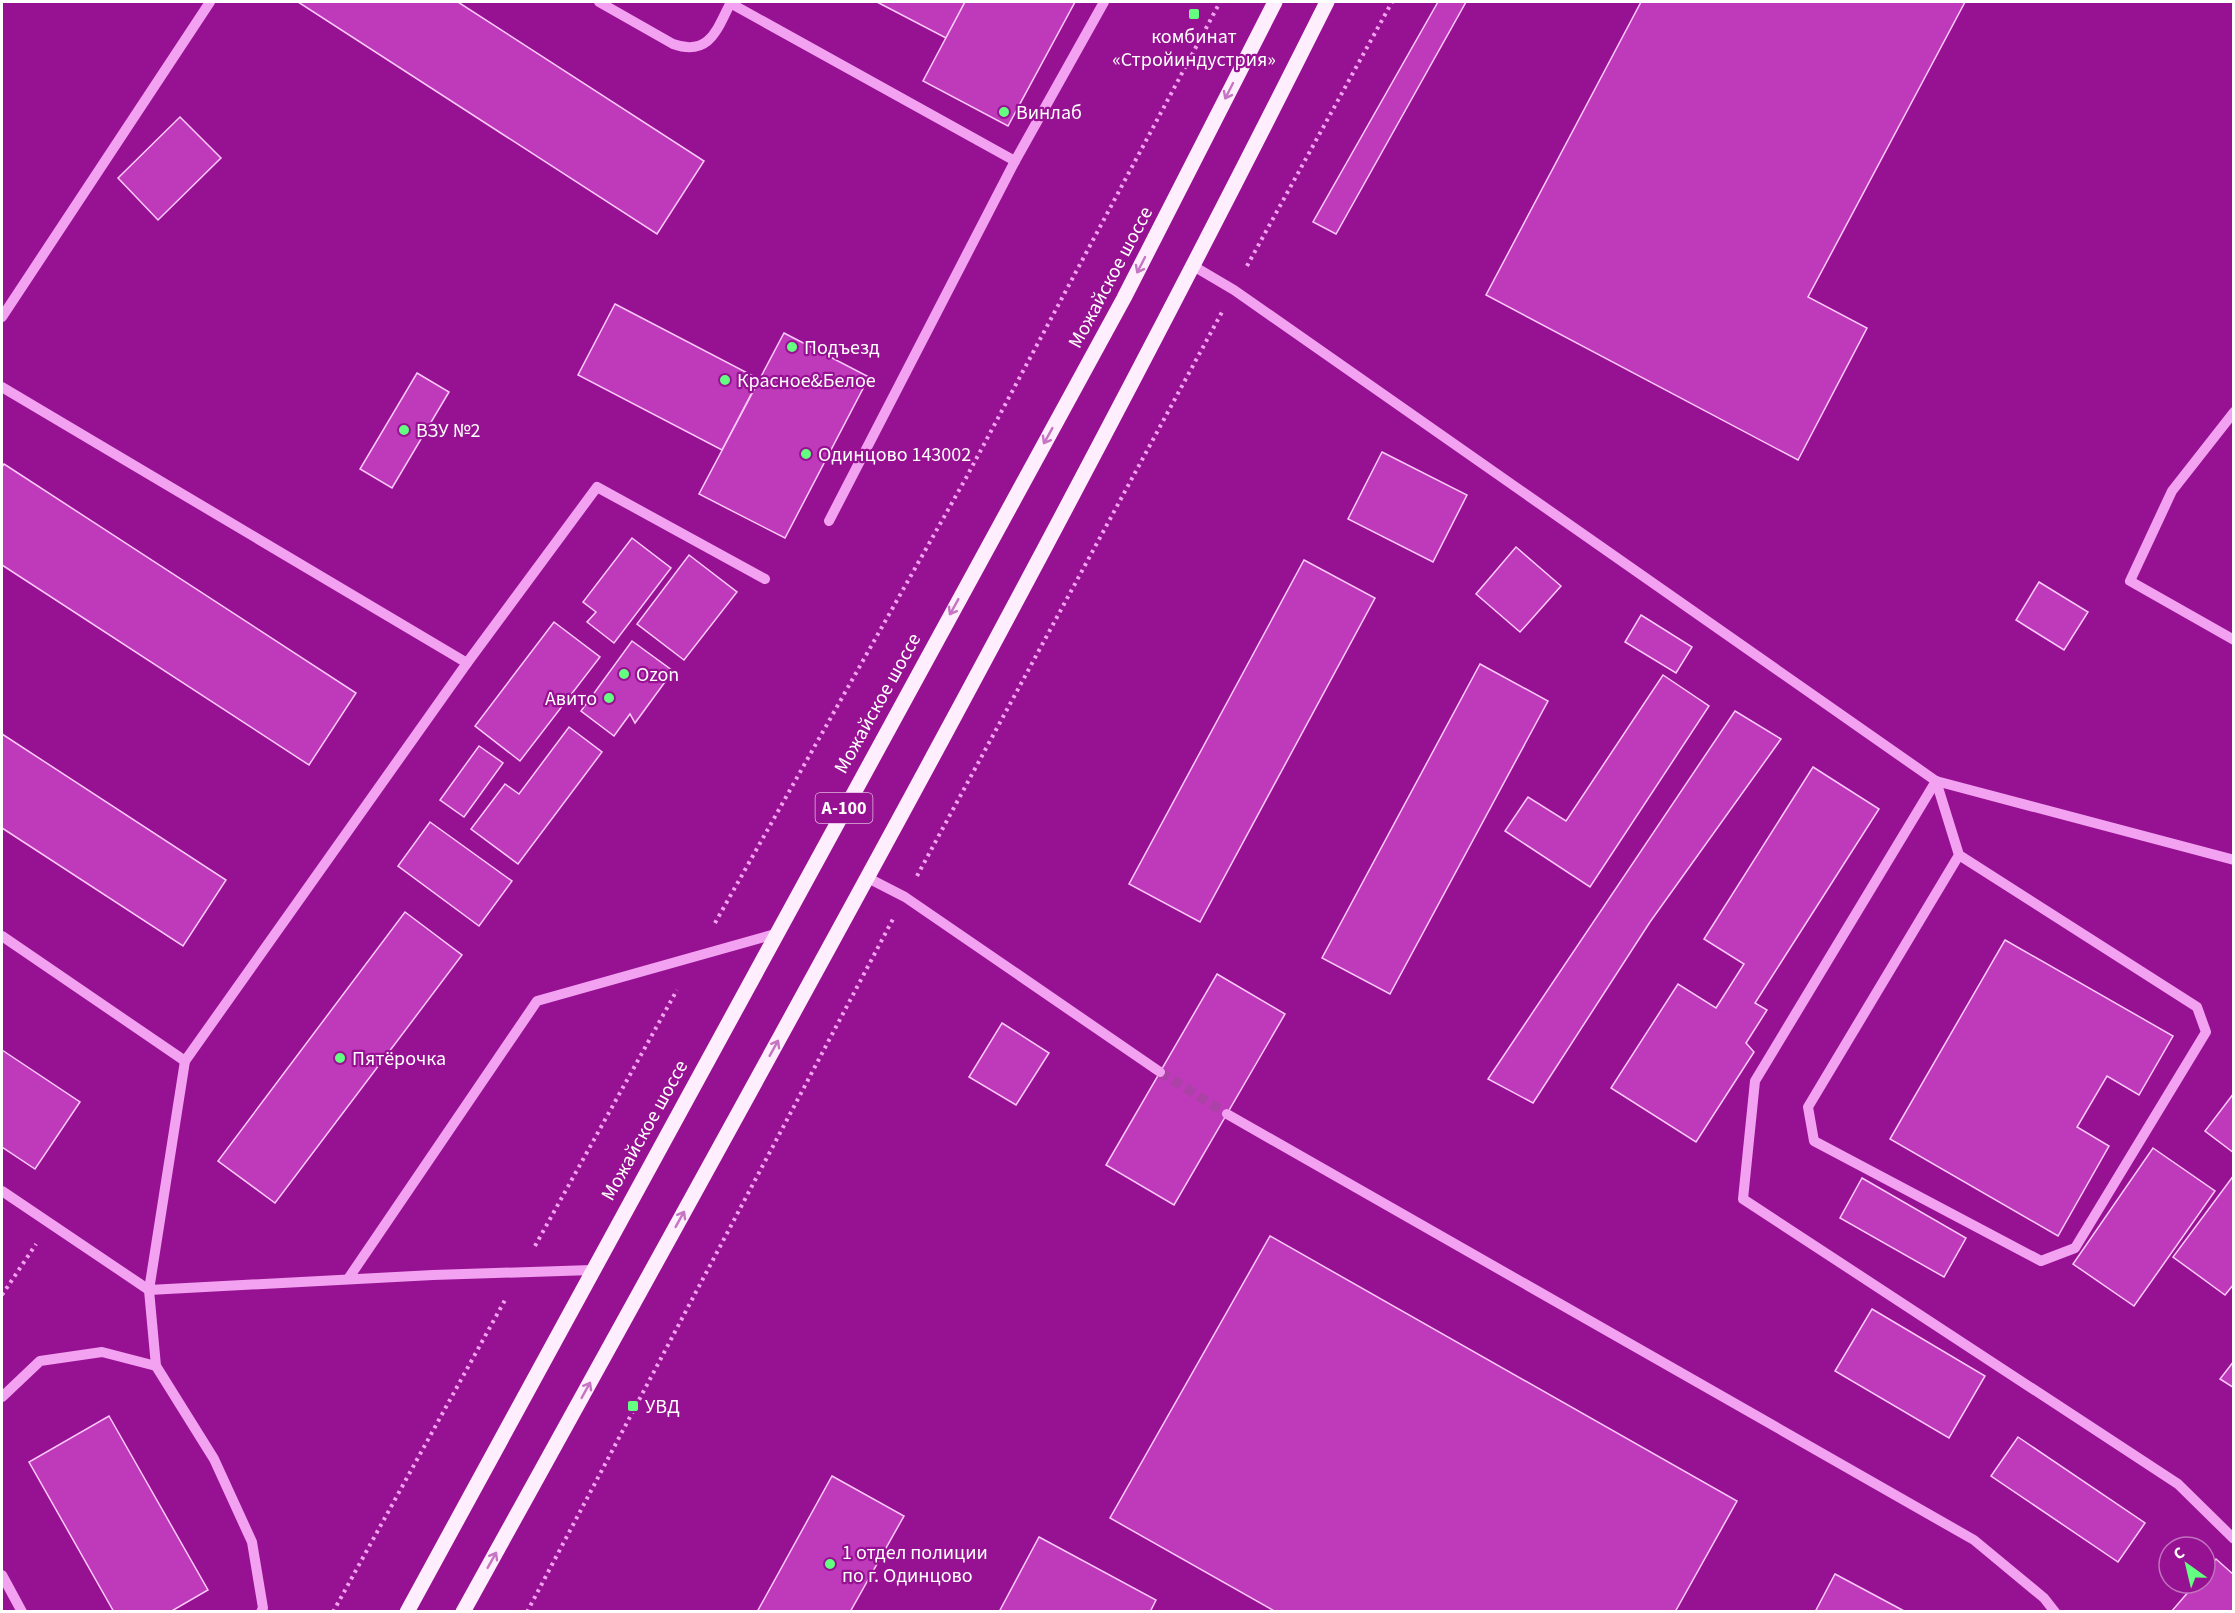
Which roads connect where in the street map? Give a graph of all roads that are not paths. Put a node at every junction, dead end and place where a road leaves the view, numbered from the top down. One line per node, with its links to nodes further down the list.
1 (210, 2): 9 (lane)
2 (599, 2): 3 (lane)
3 (730, 2): 7 (lane)
4 (1104, 2): 7 (lane)
5 (1275, 2): 20 (main road, Можайское шоссе / А-100, one-way to 20)
6 (1327, 2): 8 (main road, А-100)
7 (1015, 162): 12 (lane)
8 (1195, 267): 16 (lane); 19 (main road, А-100)
9 (2, 317)
10 (2, 387): 15 (lane)
11 (2234, 412): 14 (lane)
12 (829, 521)
13 (765, 579): 15 (lane)
14 (2234, 640)
15 (467, 663): 22 (lane)
16 (1936, 781): 17 (lane); 18 (lane); 31 (lane)
17 (1959, 855): 17 (lane)
18 (2234, 860)
19 (868, 878): 23 (lane); 36 (main road, А-100, one-way to 19)
20 (775, 934): 26 (main road, Можайское шоссе / А-100); 27 (lane)
21 (2, 936): 22 (lane)
22 (185, 1061): 28 (lane)
23 (1160, 1072)
24 (1227, 1114): 37 (lane)
25 (2, 1191): 28 (lane)
26 (592, 1269): 27 (lane); 35 (main road, Можайское шоссе / А-100)
27 (348, 1279): 28 (lane)
28 (149, 1290): 29 (lane)
29 (156, 1366): 30 (lane); 34 (lane)
30 (2, 1398)
31 (2234, 1539)
32 (2, 1575): 33 (lane)
33 (22, 1611)
34 (261, 1611)
35 (407, 1611)
36 (463, 1611)
37 (2055, 1611)

